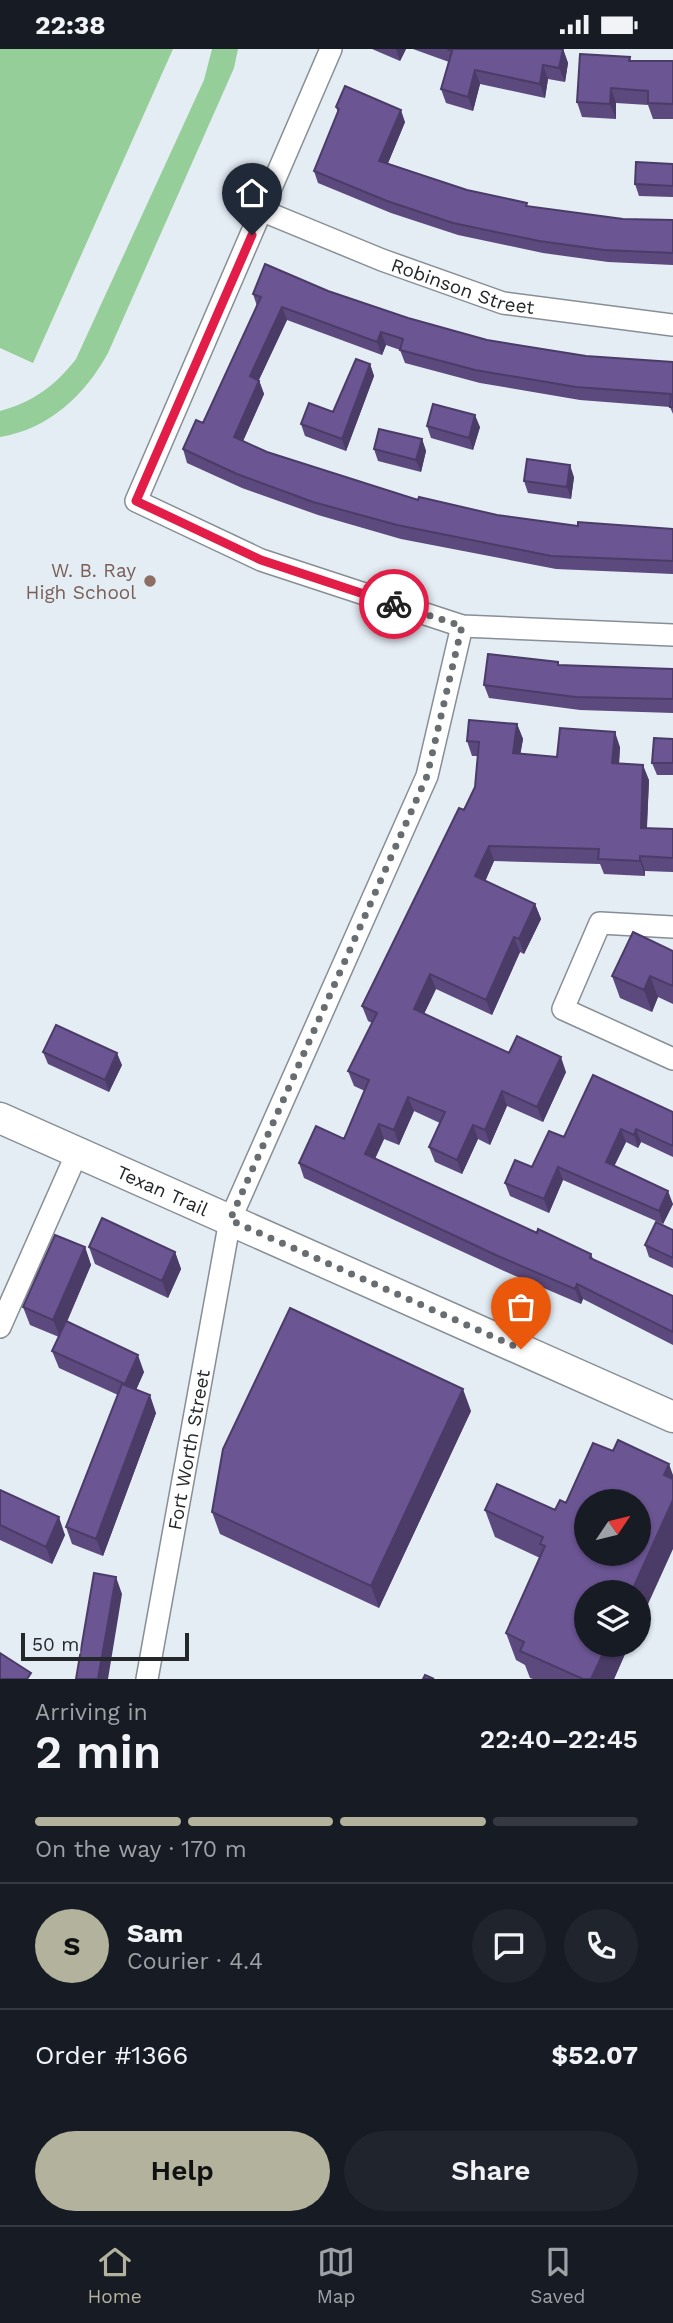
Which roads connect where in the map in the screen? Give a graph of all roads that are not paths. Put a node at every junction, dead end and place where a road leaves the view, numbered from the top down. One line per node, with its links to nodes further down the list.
1 (331, 49): 2 (street)
2 (263, 211): 3 (street, Robinson Street); 4 (street)
3 (673, 325)
4 (462, 626): 5 (street); 10 (street, Fort Worth Street)
5 (673, 635)
6 (673, 927): 7 (street)
7 (673, 1059)
8 (0, 1118): 9 (street, Texan Trail)
9 (77, 1153): 10 (street, Texan Trail); 11 (street)
10 (230, 1220): 12 (street, Texan Trail); 13 (street, Fort Worth Street)
11 (0, 1327)
12 (673, 1416)
13 (147, 1679)

